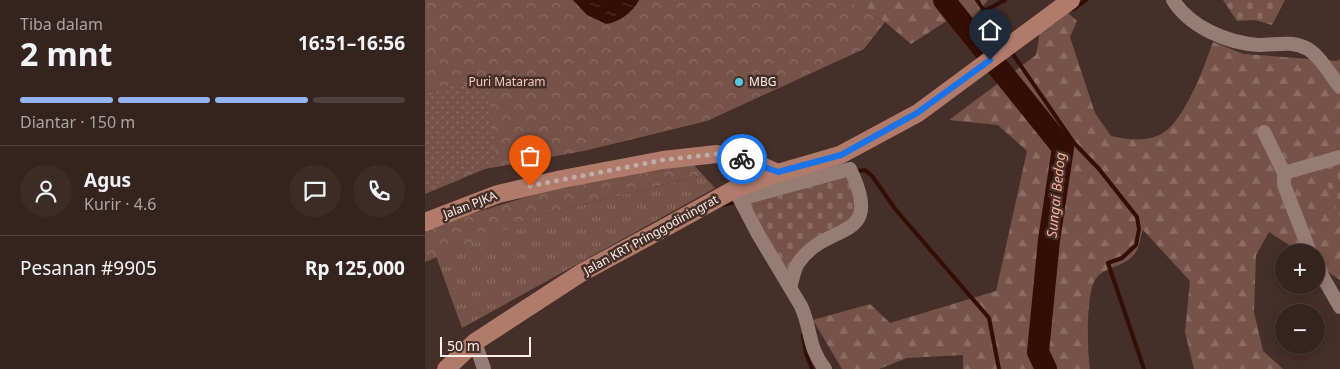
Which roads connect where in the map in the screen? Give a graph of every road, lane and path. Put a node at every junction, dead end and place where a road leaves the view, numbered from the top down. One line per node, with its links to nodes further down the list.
1 (1071, 0): 6 (main road, Jalan KRT Pringgodiningrat)
2 (1173, 0): 3 (street)
3 (1340, 88)
4 (1264, 132): 7 (street)
5 (1340, 157): 7 (street)
6 (778, 172): 8 (main road, Jalan KRT Pringgodiningrat); 9 (main road, Jalan PJKA)
7 (1283, 173): 10 (street)
8 (737, 194): 12 (street); 12 (street); 14 (main road, Jalan KRT Pringgodiningrat)
9 (425, 222)
10 (1307, 244)
11 (1325, 281): 13 (street)
12 (790, 287): 17 (street)
13 (1340, 307)
14 (475, 342): 15 (main road, Jalan KRT Pringgodiningrat); 16 (street)
15 (446, 369)
16 (484, 369)
17 (825, 369)

